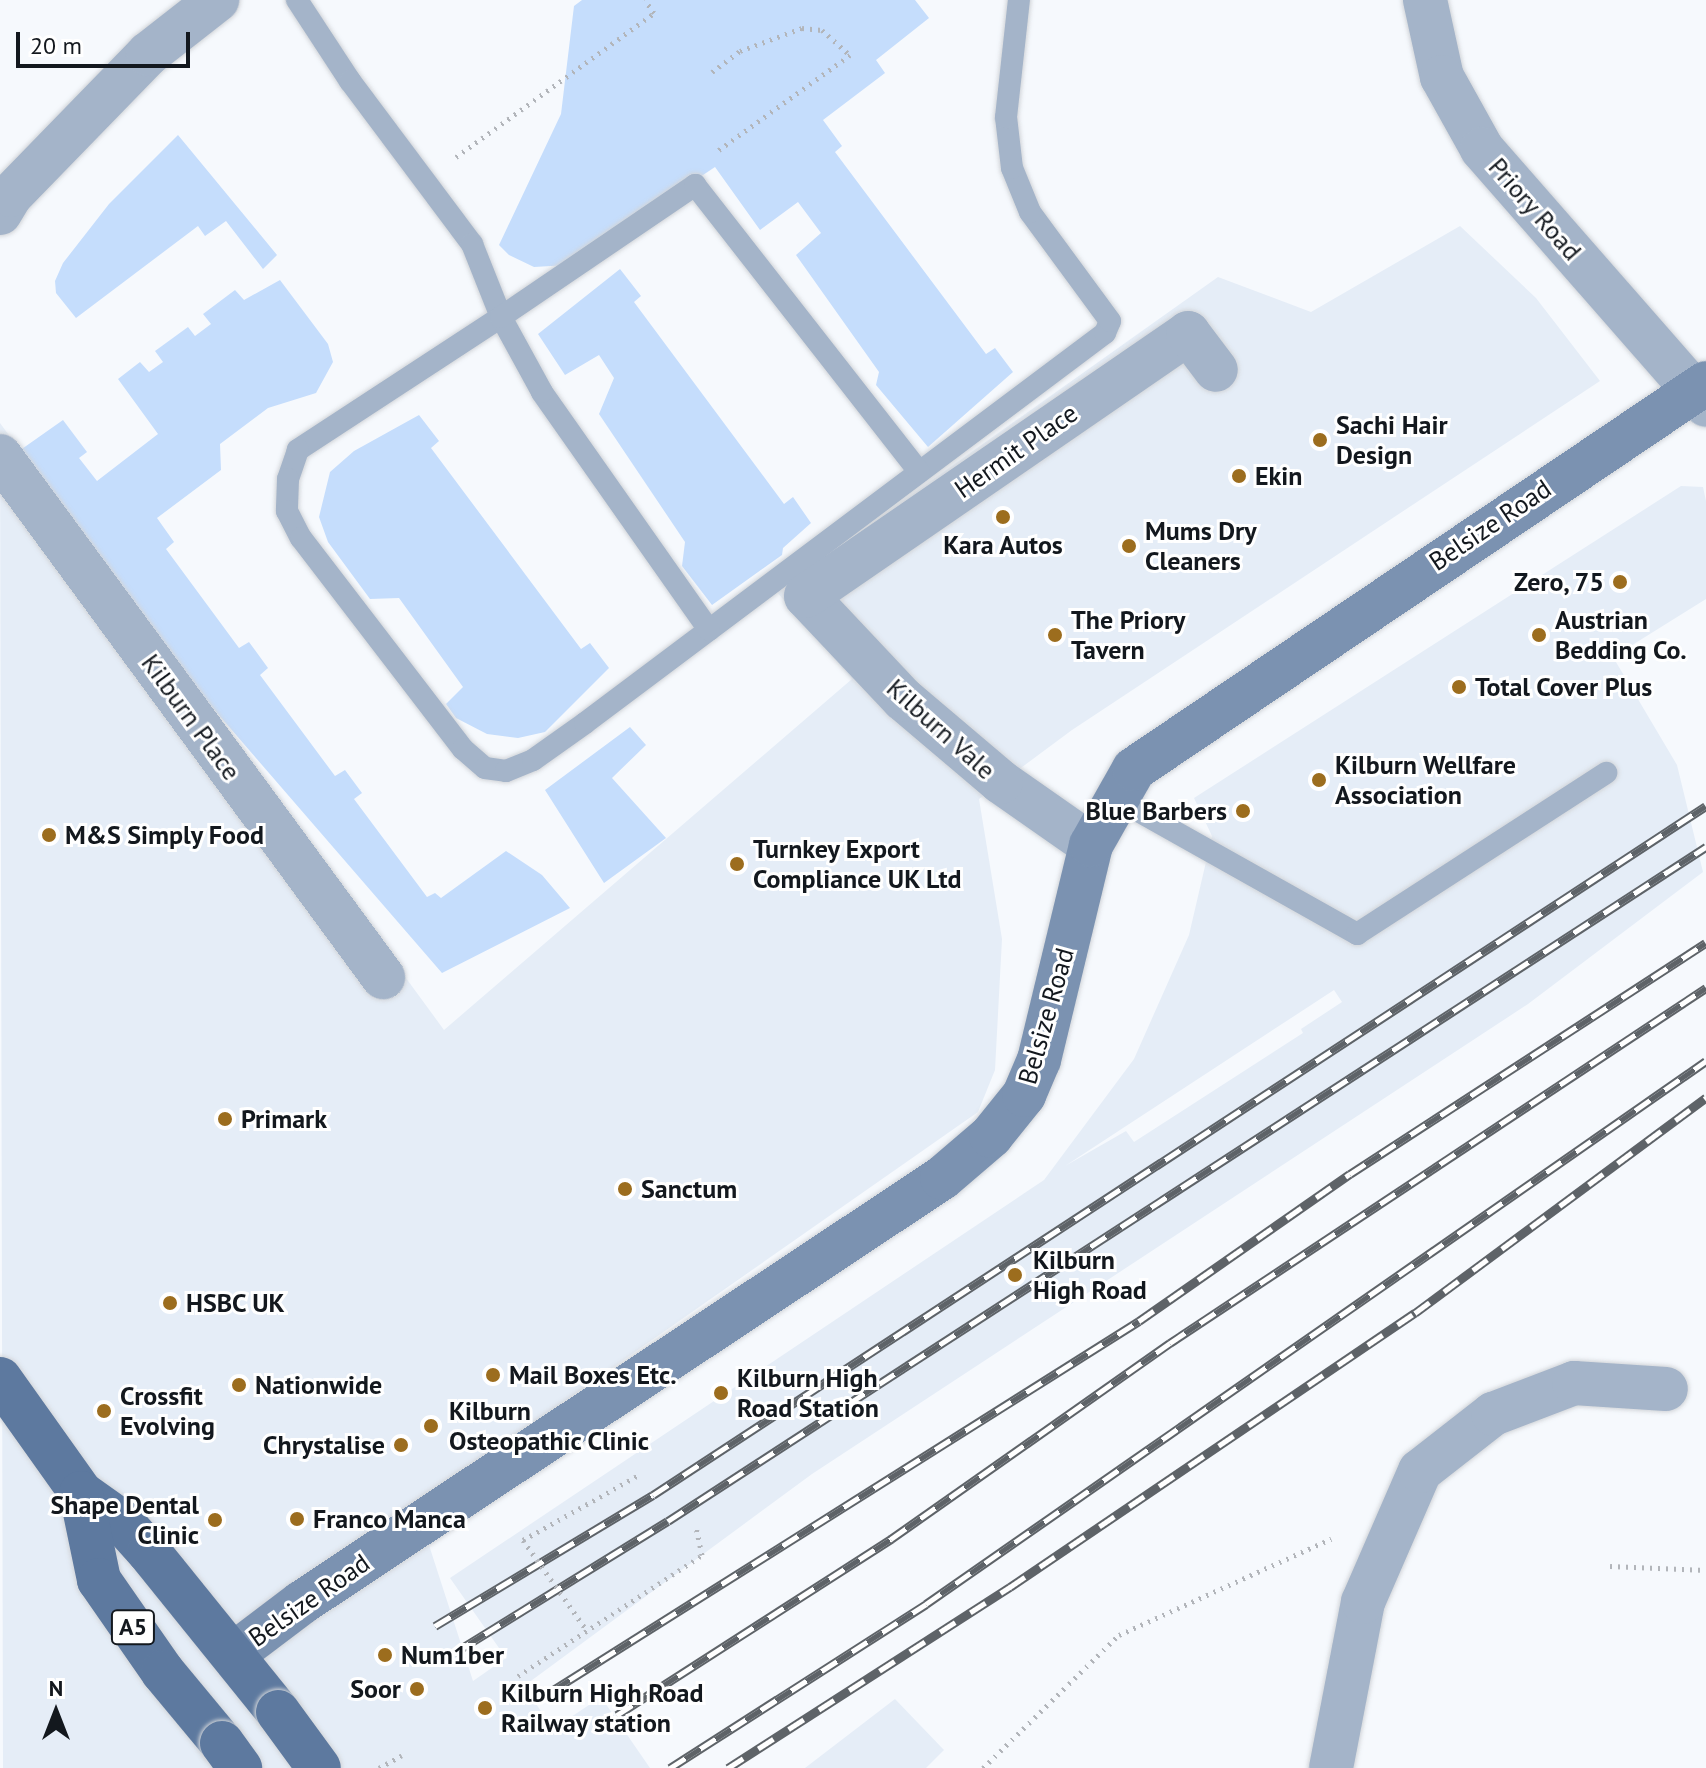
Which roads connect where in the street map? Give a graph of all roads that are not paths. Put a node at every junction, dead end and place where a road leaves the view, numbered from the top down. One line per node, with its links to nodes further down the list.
1 (217, 0): 5 (street)
2 (297, 0): 6 (lane)
3 (1019, 0): 10 (lane)
4 (1425, 0): 8 (street, Priory Road)
5 (0, 213)
6 (501, 317): 10 (lane); 12 (lane); 12 (lane)
7 (1216, 370): 11 (street, Hermit Place)
8 (1702, 393): 14 (main road, Belsize Road)
9 (0, 456): 16 (street, Kilburn Place)
10 (919, 472): 12 (lane)
11 (806, 596): 15 (street, Kilburn Vale)
12 (709, 630)
13 (1606, 773): 14 (lane)
14 (1115, 798): 15 (main road, Belsize Road)
15 (1091, 845): 20 (main road, Belsize Road)
16 (383, 977)
17 (0, 1379): 19 (main road, A5)
18 (1666, 1389): 23 (street)
19 (81, 1493): 20 (main road, A5); 21 (main road, A5)
20 (235, 1653): 21 (main road); 22 (main road, A5, bridge)
21 (231, 1756)
22 (319, 1768)
23 (1331, 1768)

